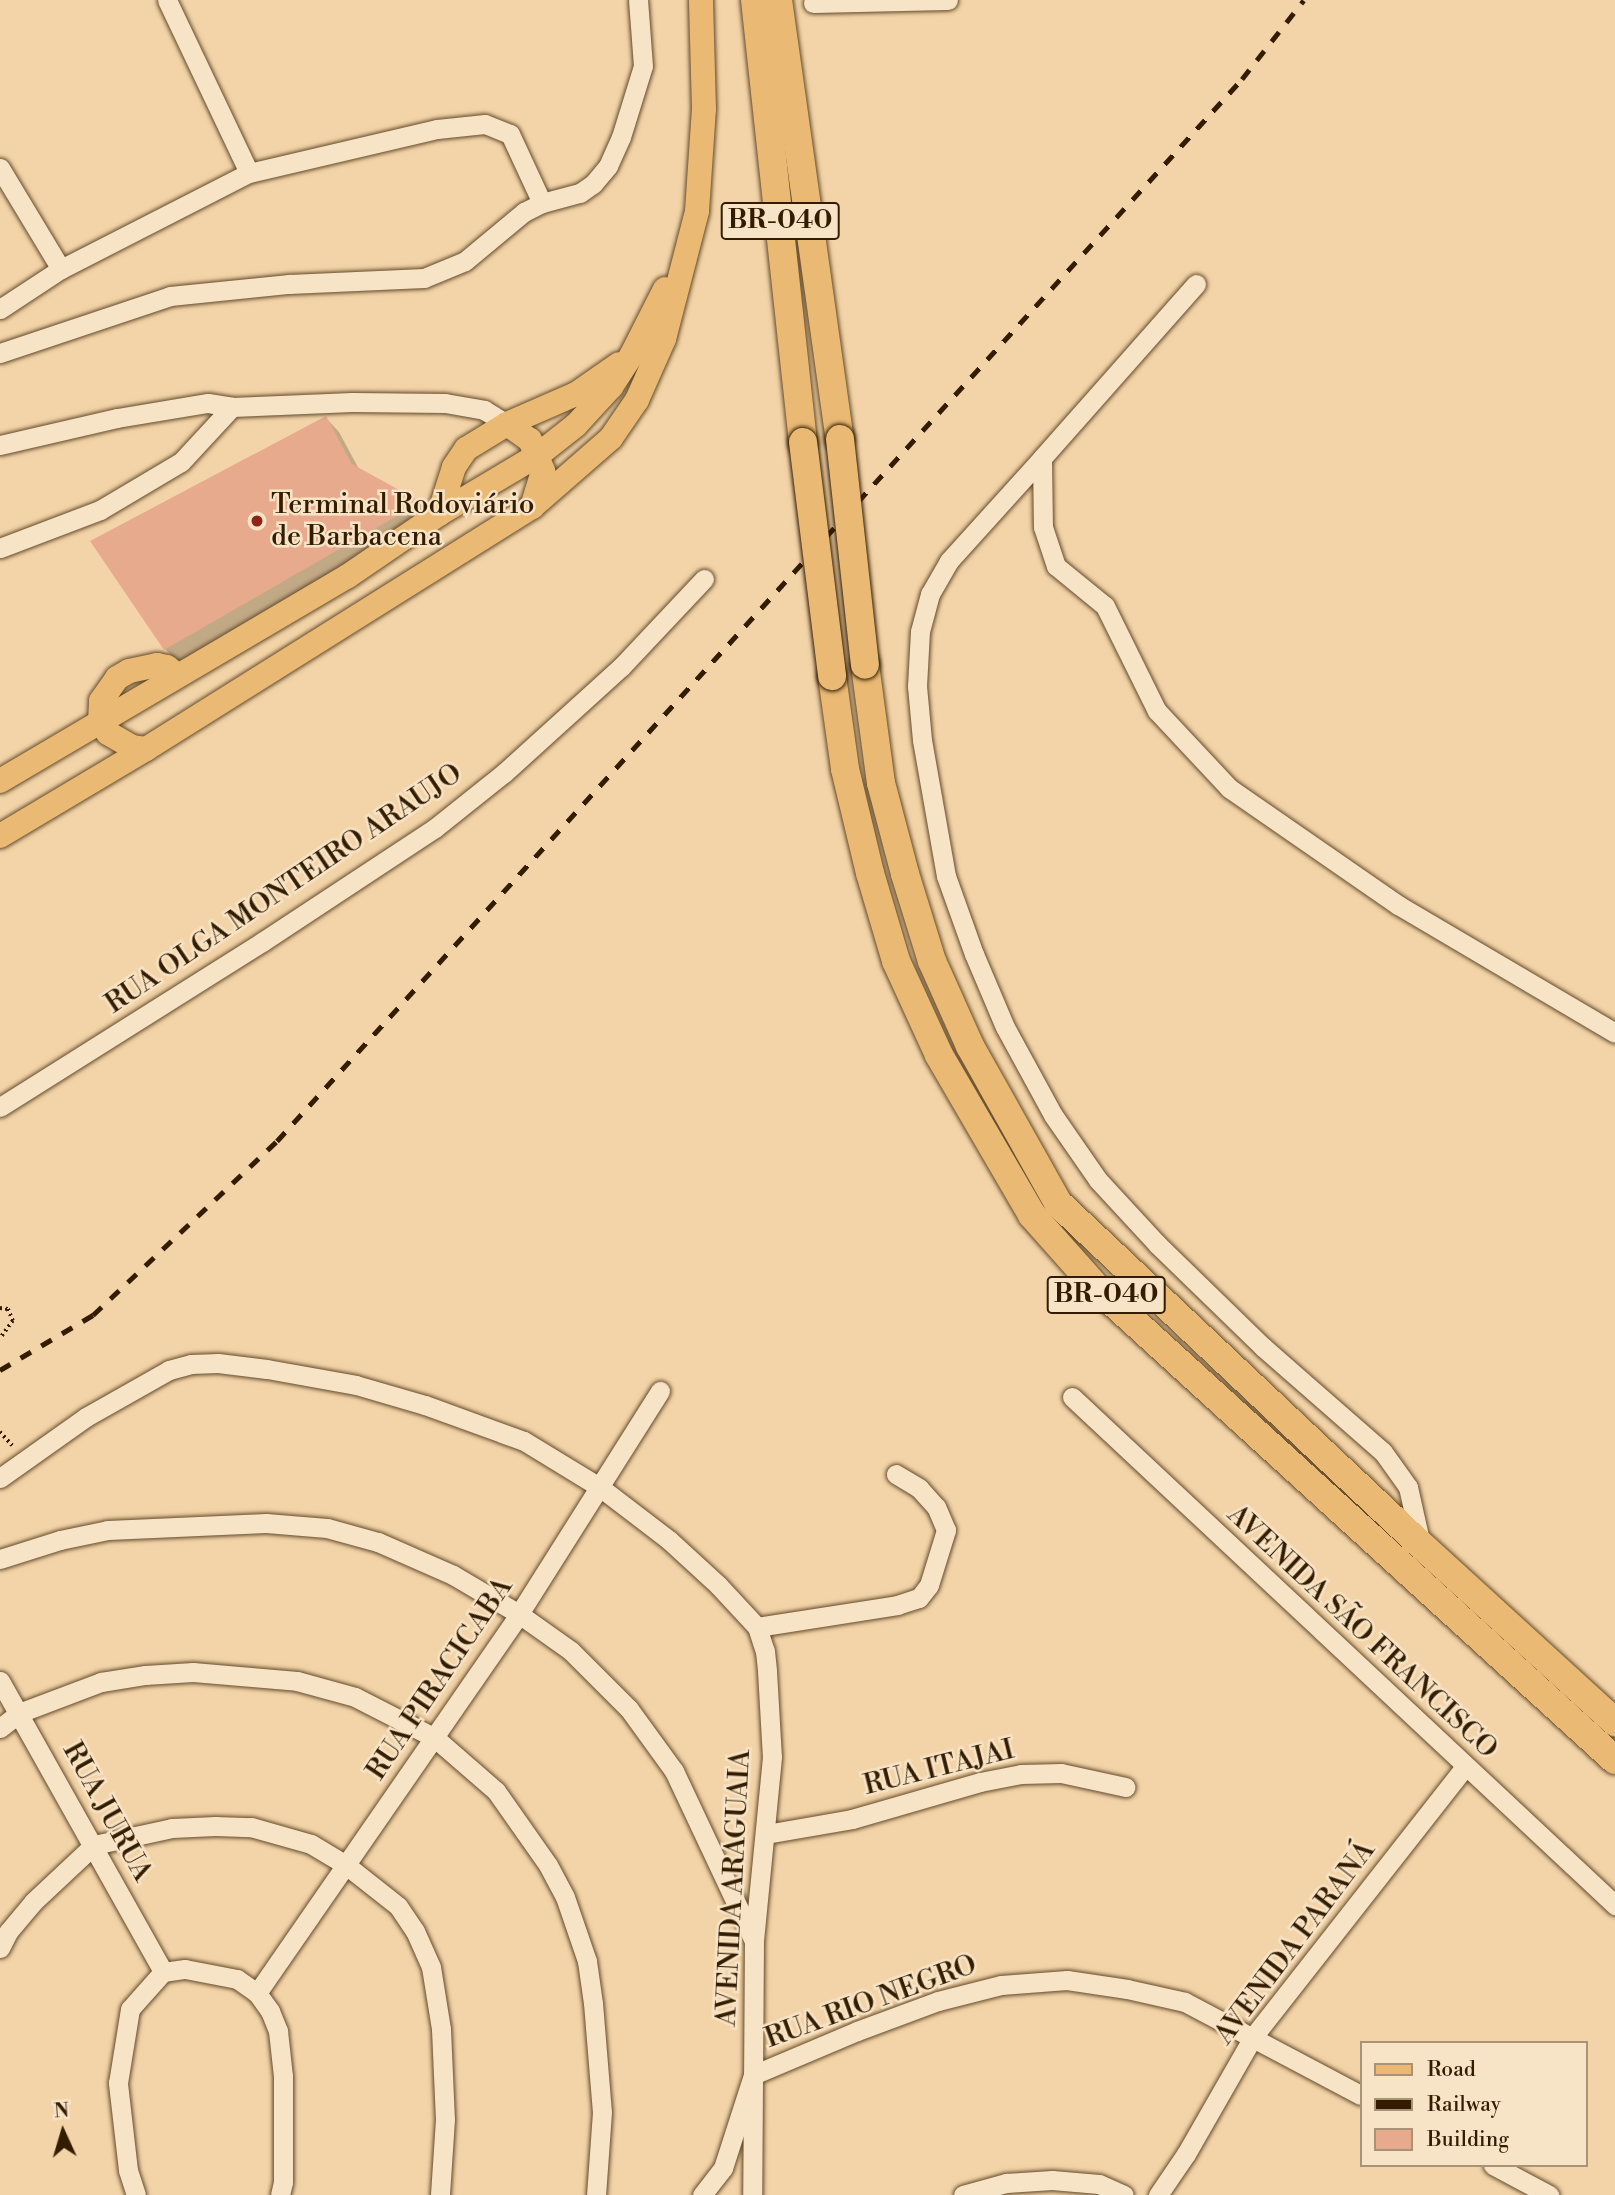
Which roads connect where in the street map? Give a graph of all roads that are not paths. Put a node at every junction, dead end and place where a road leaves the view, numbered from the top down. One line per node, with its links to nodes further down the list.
1 (167, 0): 9 (street)
2 (638, 0): 10 (street)
3 (701, 0): 11 (main road)
4 (755, 0): 46 (highway, BR-040, bridge)
5 (948, 0): 6 (street)
6 (813, 1): 7 (street)
7 (779, 9): 37 (highway, BR-040, bridge)
8 (0, 168): 12 (street)
9 (249, 173): 10 (street); 12 (street)
10 (542, 203): 15 (street)
11 (697, 211): 16 (main road); 22 (main road)
12 (61, 269): 14 (street)
13 (1196, 284): 21 (street)
14 (0, 309)
15 (0, 353)
16 (631, 356): 18 (main road); 20 (main road)
17 (232, 407): 18 (street); 19 (street); 24 (street)
18 (507, 424): 20 (main road); 23 (main road)
19 (0, 445)
20 (538, 455): 22 (main road); 23 (main road)
21 (1042, 458): 30 (street); 37 (street)
22 (532, 507): 27 (main road)
23 (439, 514): 26 (main road)
24 (0, 548)
25 (704, 579): 31 (street, RUA OLGA MONTEIRO ARAUJO)
26 (100, 722): 27 (main road); 28 (main road)
27 (146, 749): 29 (main road)
28 (0, 781)
29 (0, 836)
30 (1615, 1033)
31 (0, 1107)
32 (660, 1391): 36 (street, RUA PIRACICABA)
33 (1072, 1397): 47 (street, AVENIDA SÃO FRANCISCO)
34 (896, 1474): 40 (street)
35 (0, 1478): 36 (street)
36 (601, 1488): 39 (street, RUA PIRACICABA); 40 (street)
37 (1421, 1545): 43 (highway, BR-040)
38 (0, 1559): 39 (street)
39 (519, 1614): 45 (street, RUA PIRACICABA); 53 (street)
40 (757, 1627): 49 (street, AVENIDA ARAGUAIA)
41 (0, 1681): 42 (street, RUA JURUA)
42 (19, 1713): 44 (street); 45 (street); 50 (street, RUA JURUA)
43 (1615, 1722)
44 (0, 1728)
45 (435, 1738): 51 (street, RUA PIRACICABA); 64 (street)
46 (1615, 1760)
47 (1465, 1768): 52 (street, AVENIDA SÃO FRANCISCO); 57 (street, AVENIDA PARANÁ)
48 (1125, 1787): 49 (street, RUA ITAJAI)
49 (766, 1834): 53 (street, AVENIDA ARAGUAIA)
50 (94, 1845): 51 (street); 54 (street); 55 (street, RUA JURUA)
51 (346, 1865): 56 (street, RUA PIRACICABA); 63 (street)
52 (1615, 1905)
53 (754, 1940): 58 (street, AVENIDA ARAGUAIA)
54 (0, 1948)
55 (163, 1972): 56 (street); 61 (street)
56 (257, 1993): 62 (street)
57 (1253, 2037): 58 (street, RUA RIO NEGRO); 59 (street, RUA RIO NEGRO); 69 (street, AVENIDA PARANÁ)
58 (753, 2075): 65 (street); 66 (street, AVENIDA ARAGUAIA)
59 (1360, 2094)
60 (1497, 2167): 70 (street)
61 (136, 2195)
62 (280, 2195)
63 (440, 2195)
64 (596, 2195)
65 (702, 2195)
66 (752, 2195)
67 (963, 2195): 68 (street)
68 (1124, 2195)
69 (1158, 2195)
70 (1549, 2195)

